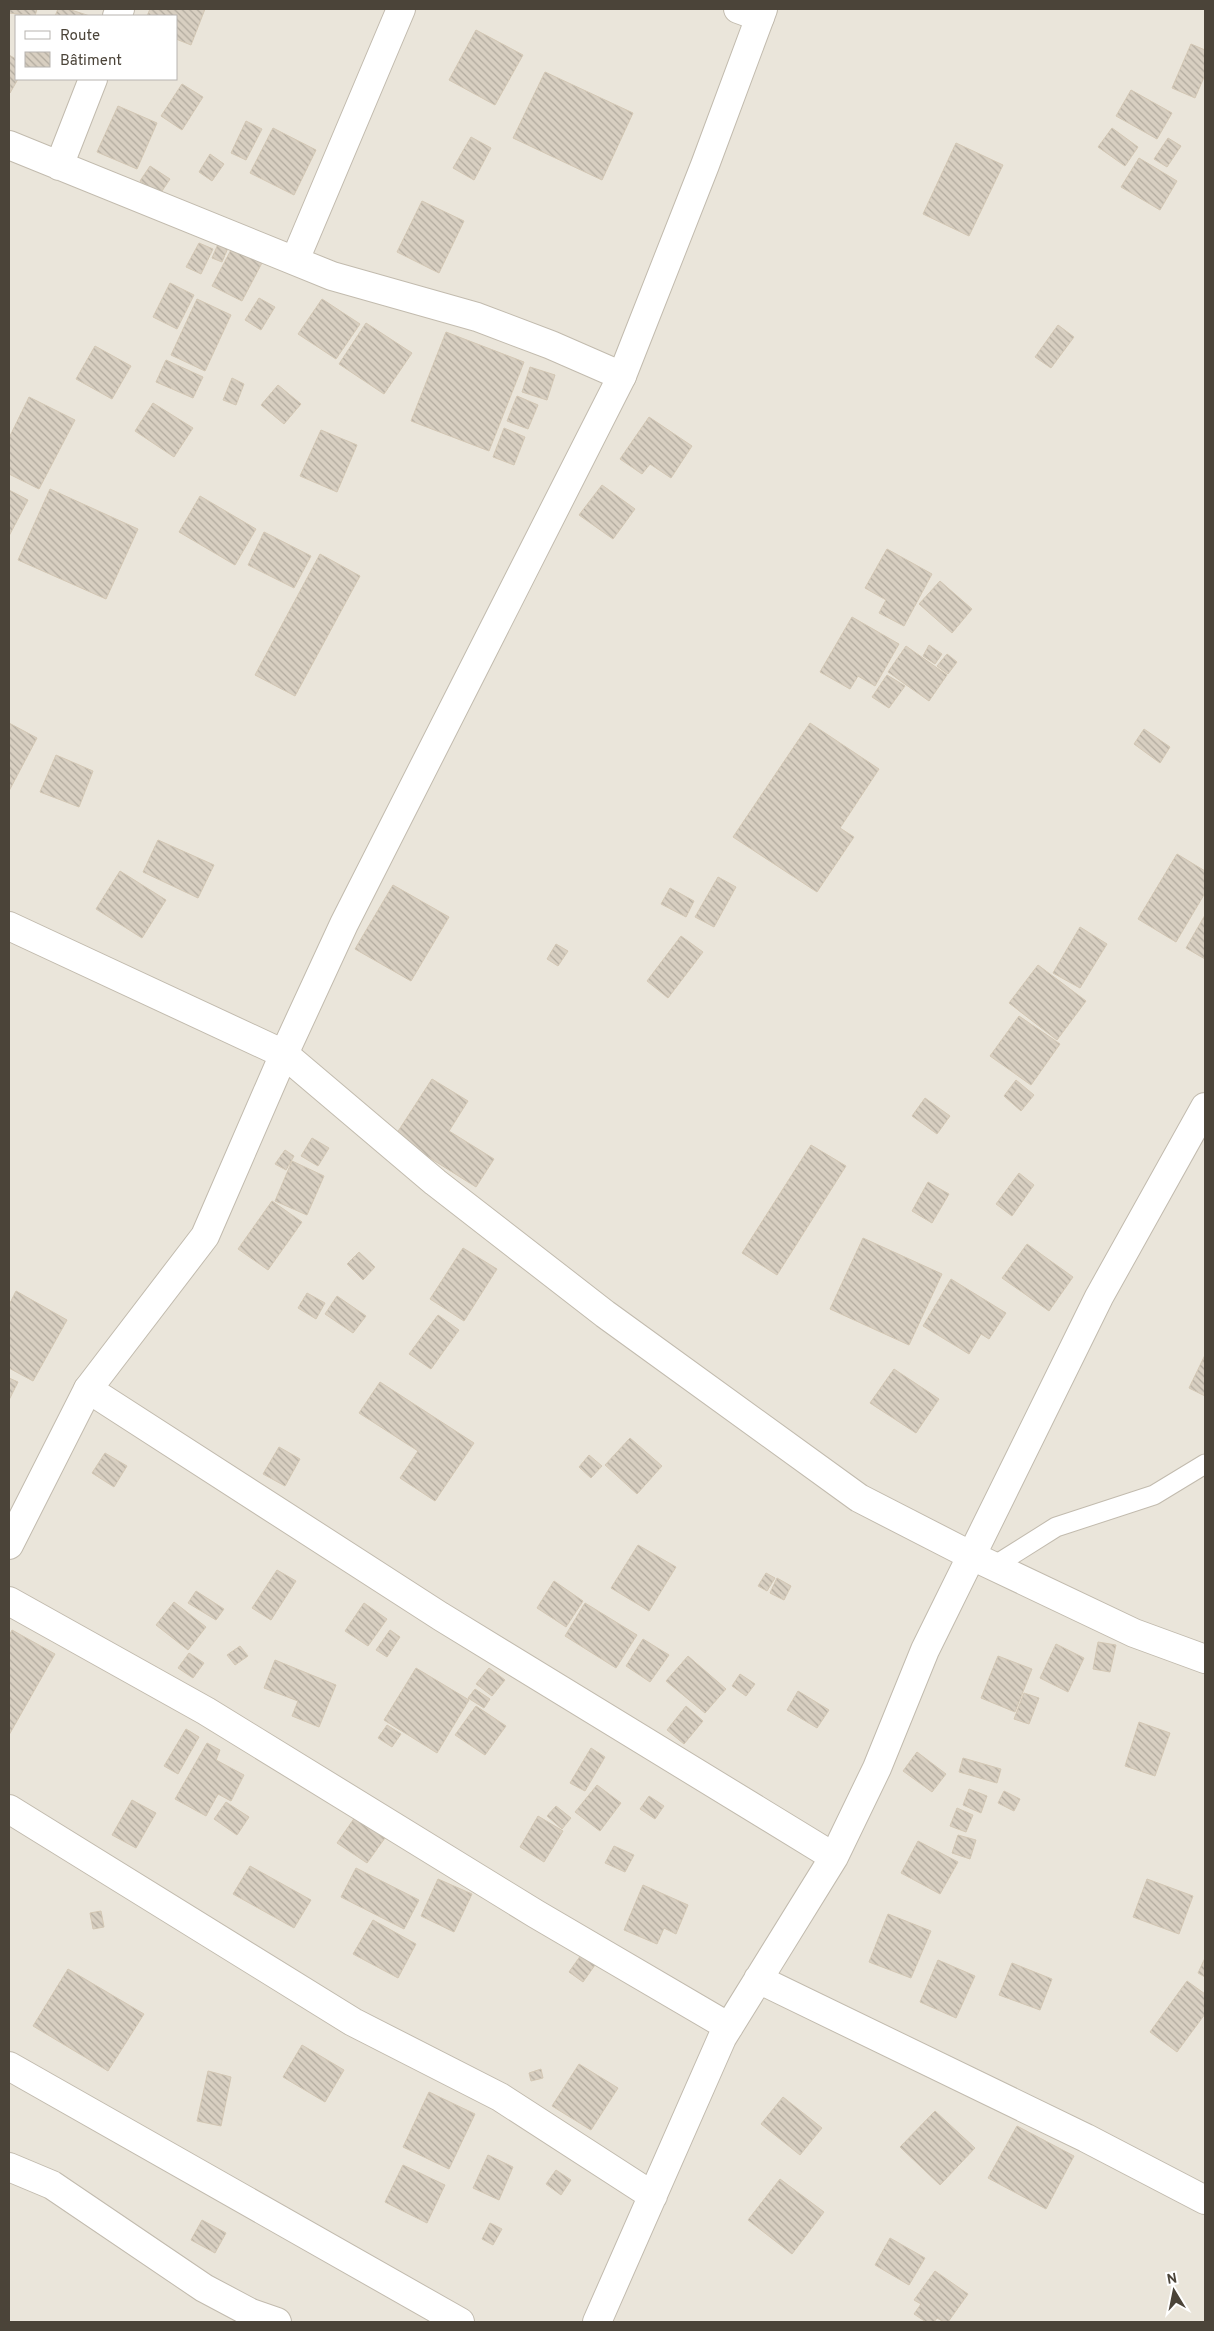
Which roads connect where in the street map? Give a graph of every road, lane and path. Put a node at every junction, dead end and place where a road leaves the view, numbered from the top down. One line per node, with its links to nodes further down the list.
1 (402, 9): 6 (street)
2 (754, 12): 7 (street)
3 (93, 80): 5 (street)
4 (12, 155): 5 (street)
5 (59, 166): 6 (street)
6 (295, 260): 7 (street)
7 (622, 376): 9 (street)
8 (9, 926): 9 (street)
9 (284, 1054): 11 (street); 14 (street)
10 (1205, 1107): 14 (street)
11 (88, 1389): 13 (street); 18 (street)
12 (1205, 1464): 14 (lane)
13 (9, 1545)
14 (983, 1561): 16 (street); 18 (street)
15 (9, 1601): 20 (street)
16 (1205, 1660)
17 (9, 1809): 23 (street)
18 (834, 1856): 19 (street)
19 (758, 1979): 20 (street); 24 (street)
20 (729, 2027): 23 (street)
21 (9, 2066): 27 (street)
22 (9, 2167): 25 (street)
23 (653, 2196): 28 (street)
24 (1205, 2200)
25 (251, 2318): 26 (street)
26 (277, 2322)
27 (460, 2322)
28 (598, 2322)

